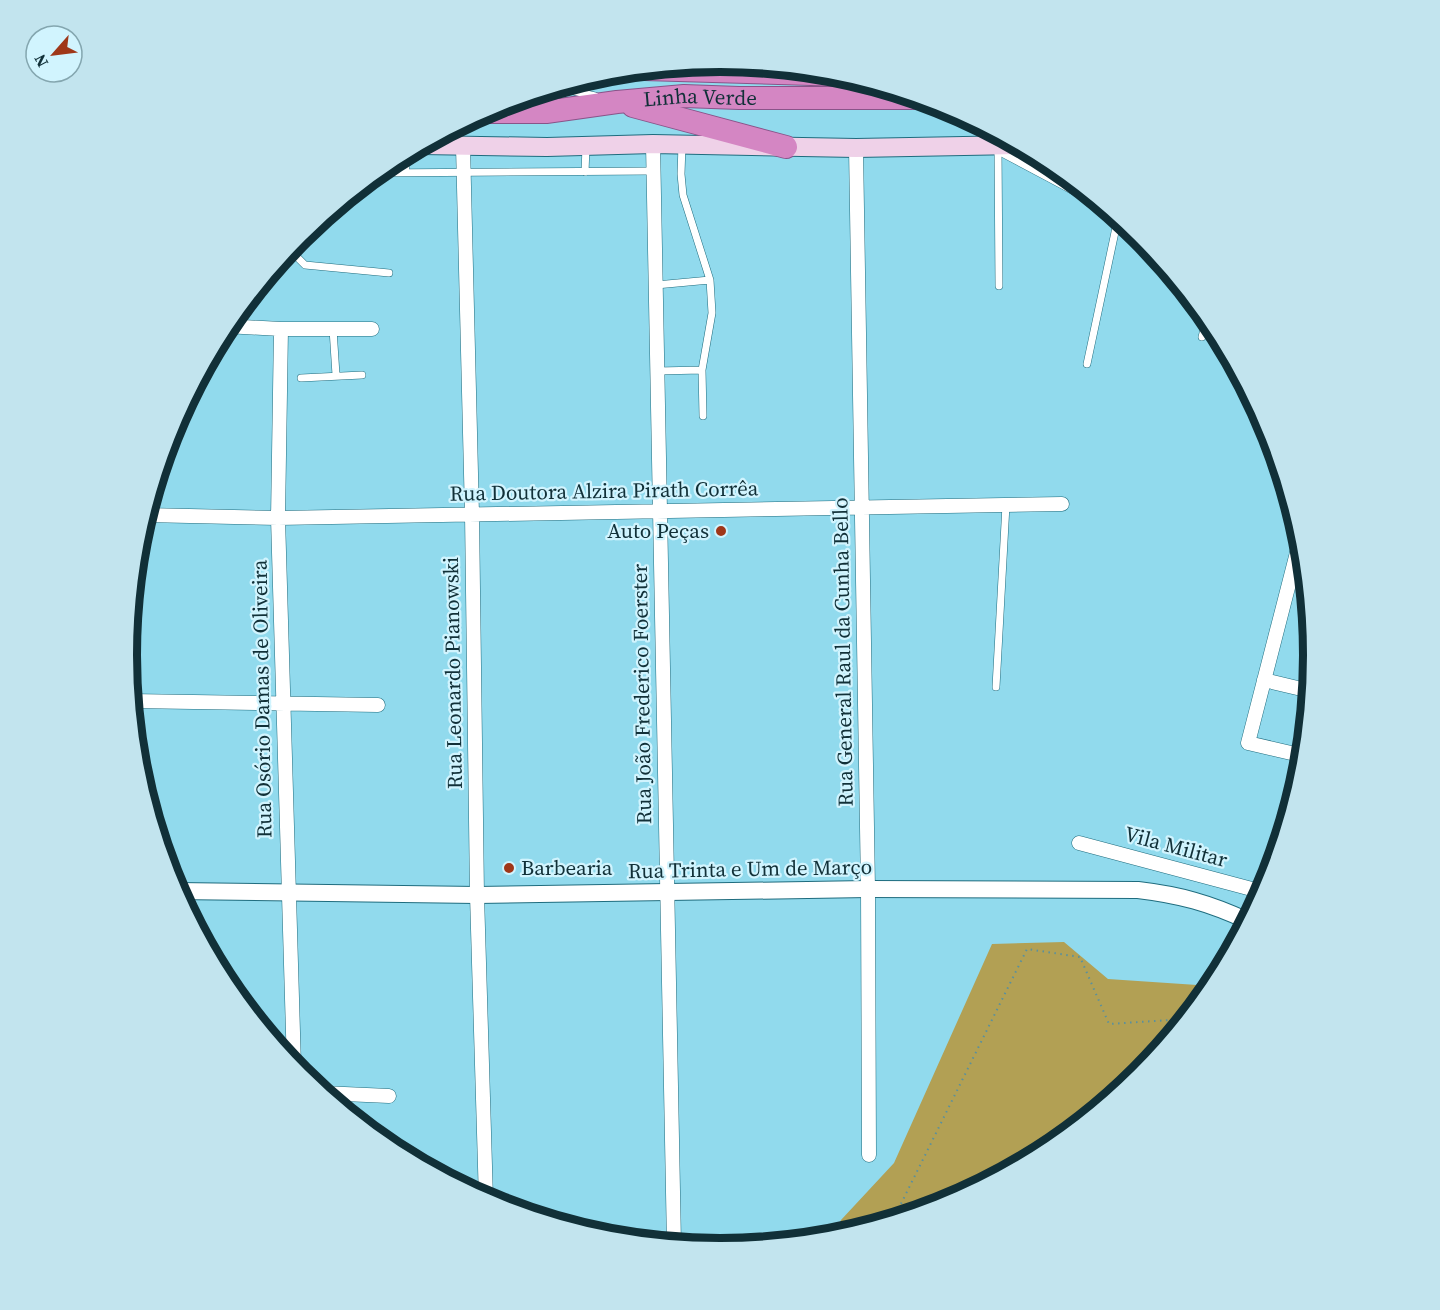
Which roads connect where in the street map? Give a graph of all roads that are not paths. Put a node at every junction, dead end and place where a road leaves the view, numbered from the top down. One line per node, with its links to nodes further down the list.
1 (573, 91): 3 (lane)
2 (891, 98): 3 (highway, Linha Verde)
3 (617, 102): 4 (highway, Linha Verde); 11 (highway)
4 (509, 112)
5 (653, 144): 7 (main road); 9 (main road); 15 (street, Rua João Frederico Foerster)
6 (437, 145): 8 (main road)
7 (682, 145): 11 (main road); 24 (lane)
8 (463, 146): 9 (main road); 18 (street, Rua Leonardo Pianowski)
9 (586, 146): 19 (lane)
10 (1005, 146): 13 (main road)
11 (786, 147): 12 (main road)
12 (856, 147): 13 (main road); 42 (street, Rua General Raul da Cunha Bello)
13 (998, 147): 20 (street); 26 (lane)
14 (406, 164): 17 (lane)
15 (654, 171): 19 (lane); 25 (street, Rua João Frederico Foerster)
16 (393, 172): 17 (lane)
17 (405, 172): 18 (lane)
18 (464, 172): 19 (lane); 44 (street, Rua Leonardo Pianowski)
19 (585, 172)
20 (1052, 176)
21 (1116, 228): 33 (lane)
22 (296, 256): 23 (lane)
23 (389, 273)
24 (710, 280): 25 (lane); 34 (lane)
25 (656, 285): 35 (street, Rua João Frederico Foerster)
26 (999, 286)
27 (238, 327): 28 (street)
28 (280, 329): 29 (street); 46 (street, Rua Osório Damas de Oliveira)
29 (333, 329): 30 (street); 36 (lane)
30 (372, 329)
31 (1204, 330): 32 (lane)
32 (1202, 337)
33 (1088, 364)
34 (702, 370): 35 (lane); 39 (lane)
35 (658, 371): 43 (street, Rua João Frederico Foerster)
36 (336, 375): 37 (lane); 38 (lane)
37 (362, 375)
38 (301, 378)
39 (703, 416)
40 (1062, 504): 41 (street, Rua Doutora Alzira Pirath Corrêa)
41 (1006, 505): 42 (street, Rua Doutora Alzira Pirath Corrêa); 49 (lane)
42 (862, 507): 43 (street, Rua Doutora Alzira Pirath Corrêa); 56 (street, Rua General Raul da Cunha Bello)
43 (660, 511): 44 (street, Rua Doutora Alzira Pirath Corrêa); 60 (street, Rua João Frederico Foerster)
44 (472, 514): 46 (street, Rua Doutora Alzira Pirath Corrêa); 61 (street, Rua Leonardo Pianowski)
45 (154, 515): 46 (street, Rua Doutora Alzira Pirath Corrêa)
46 (278, 518): 52 (street, Rua Osório Damas de Oliveira)
47 (1295, 560): 48 (street)
48 (1264, 680): 50 (street); 54 (street)
49 (996, 687)
50 (1302, 689)
51 (139, 701): 52 (street)
52 (283, 703): 53 (street); 59 (street, Rua Osório Damas de Oliveira)
53 (378, 705)
54 (1294, 754)
55 (1079, 843): 57 (street, Vila Militar)
56 (868, 889): 60 (street, Rua Trinta e Um de Março); 62 (street, Rua Trinta e Um de Março); 66 (street, Rua General Raul da Cunha Bello)
57 (1254, 890)
58 (187, 891): 59 (street, Rua Trinta e Um de Março)
59 (288, 892): 61 (street, Rua Trinta e Um de Março); 63 (street, Rua Osório Damas de Oliveira)
60 (667, 893): 61 (street, Rua Trinta e Um de Março); 68 (street, Rua João Frederico Foerster)
61 (477, 895): 67 (street, Rua Leonardo Pianowski)
62 (1240, 918)
63 (293, 1051)
64 (337, 1093): 65 (street)
65 (389, 1095)
66 (869, 1155)
67 (486, 1189)
68 (674, 1236)

